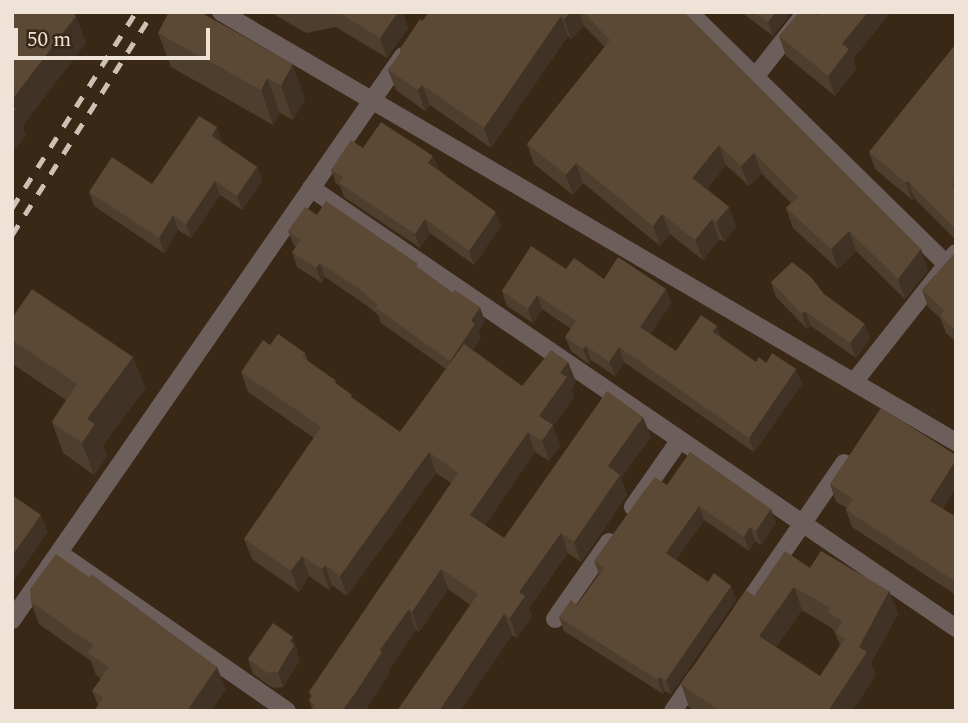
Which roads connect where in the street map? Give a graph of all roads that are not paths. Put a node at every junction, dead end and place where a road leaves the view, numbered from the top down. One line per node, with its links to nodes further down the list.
1 (221, 12): 6 (street)
2 (689, 12): 5 (street)
3 (806, 12): 5 (street)
4 (410, 46): 6 (street)
5 (755, 77): 8 (street)
6 (372, 101): 7 (street); 9 (street)
7 (311, 188): 10 (street); 14 (street)
8 (951, 259): 9 (street)
9 (854, 382): 11 (street)
10 (679, 441): 13 (street); 16 (street)
11 (956, 442)
12 (856, 446): 13 (street)
13 (802, 524): 17 (street); 18 (street)
14 (59, 554): 15 (street); 20 (street)
15 (12, 620)
16 (555, 620)
17 (734, 623)
18 (956, 628)
19 (711, 656): 21 (street)
20 (287, 711)
21 (673, 711)

